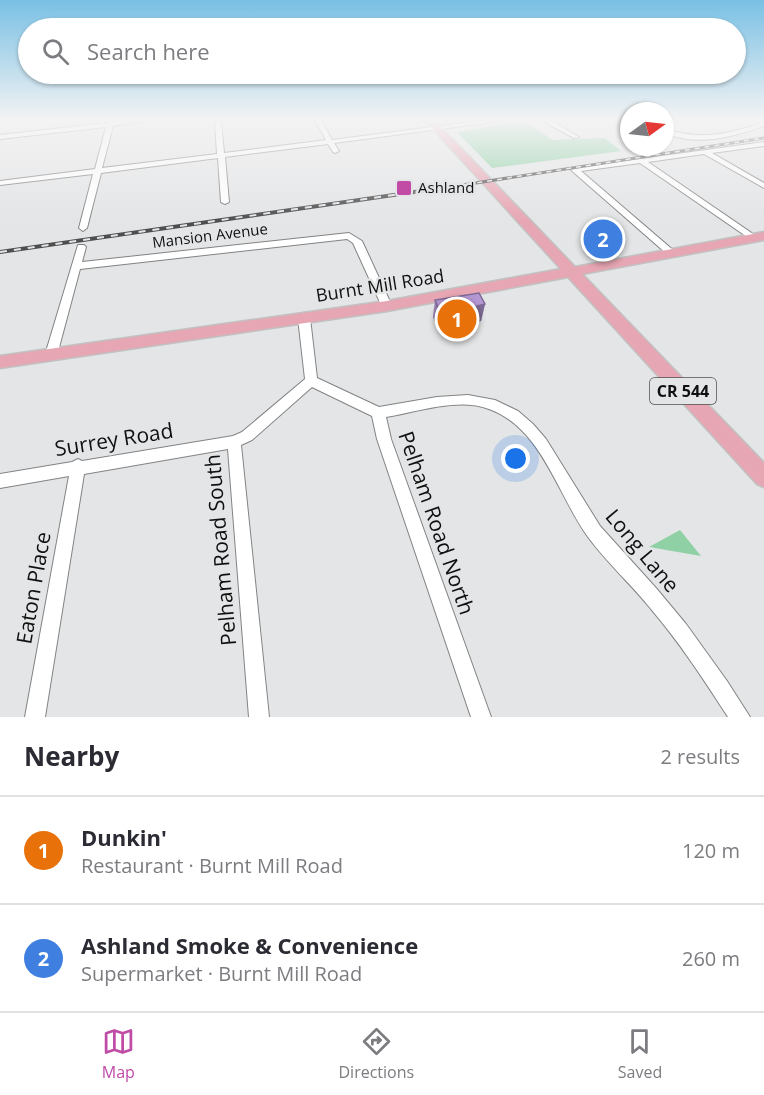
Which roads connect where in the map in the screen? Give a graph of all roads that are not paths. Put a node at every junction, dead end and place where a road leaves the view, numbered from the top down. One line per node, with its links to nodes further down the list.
1 (103, 153): 8 (street)
2 (232, 153): 6 (street)
3 (460, 153): 17 (main road, CR 544)
4 (694, 153): 7 (street)
5 (708, 153): 10 (street)
6 (221, 155): 8 (street); 11 (street)
7 (642, 160): 13 (street); 15 (street)
8 (99, 171): 9 (street); 12 (street)
9 (0, 183)
10 (764, 186)
11 (225, 202)
12 (83, 228)
13 (759, 237): 15 (main road, Burnt Mill Road)
14 (81, 247): 16 (street)
15 (670, 252): 17 (main road, Burnt Mill Road)
16 (75, 266): 18 (street, Mansion Avenue); 20 (street)
17 (571, 272): 18 (main road, Burnt Mill Road); 26 (main road, CR 544)
18 (387, 306): 19 (main road, Burnt Mill Road)
19 (304, 318): 20 (main road, Burnt Mill Road); 22 (street)
20 (51, 355): 21 (main road, Burnt Mill Road)
21 (0, 362)
22 (310, 381): 23 (street); 24 (street, Pelham Road South)
23 (378, 413): 30 (street, Pelham Road North); 31 (street, Long Lane)
24 (234, 442): 25 (street, Surrey Road); 29 (street, Pelham Road South)
25 (78, 466): 27 (street, Surrey Road); 28 (street, Eaton Place)
26 (764, 477)
27 (0, 481)
28 (35, 717)
29 (259, 717)
30 (481, 717)
31 (740, 717)

